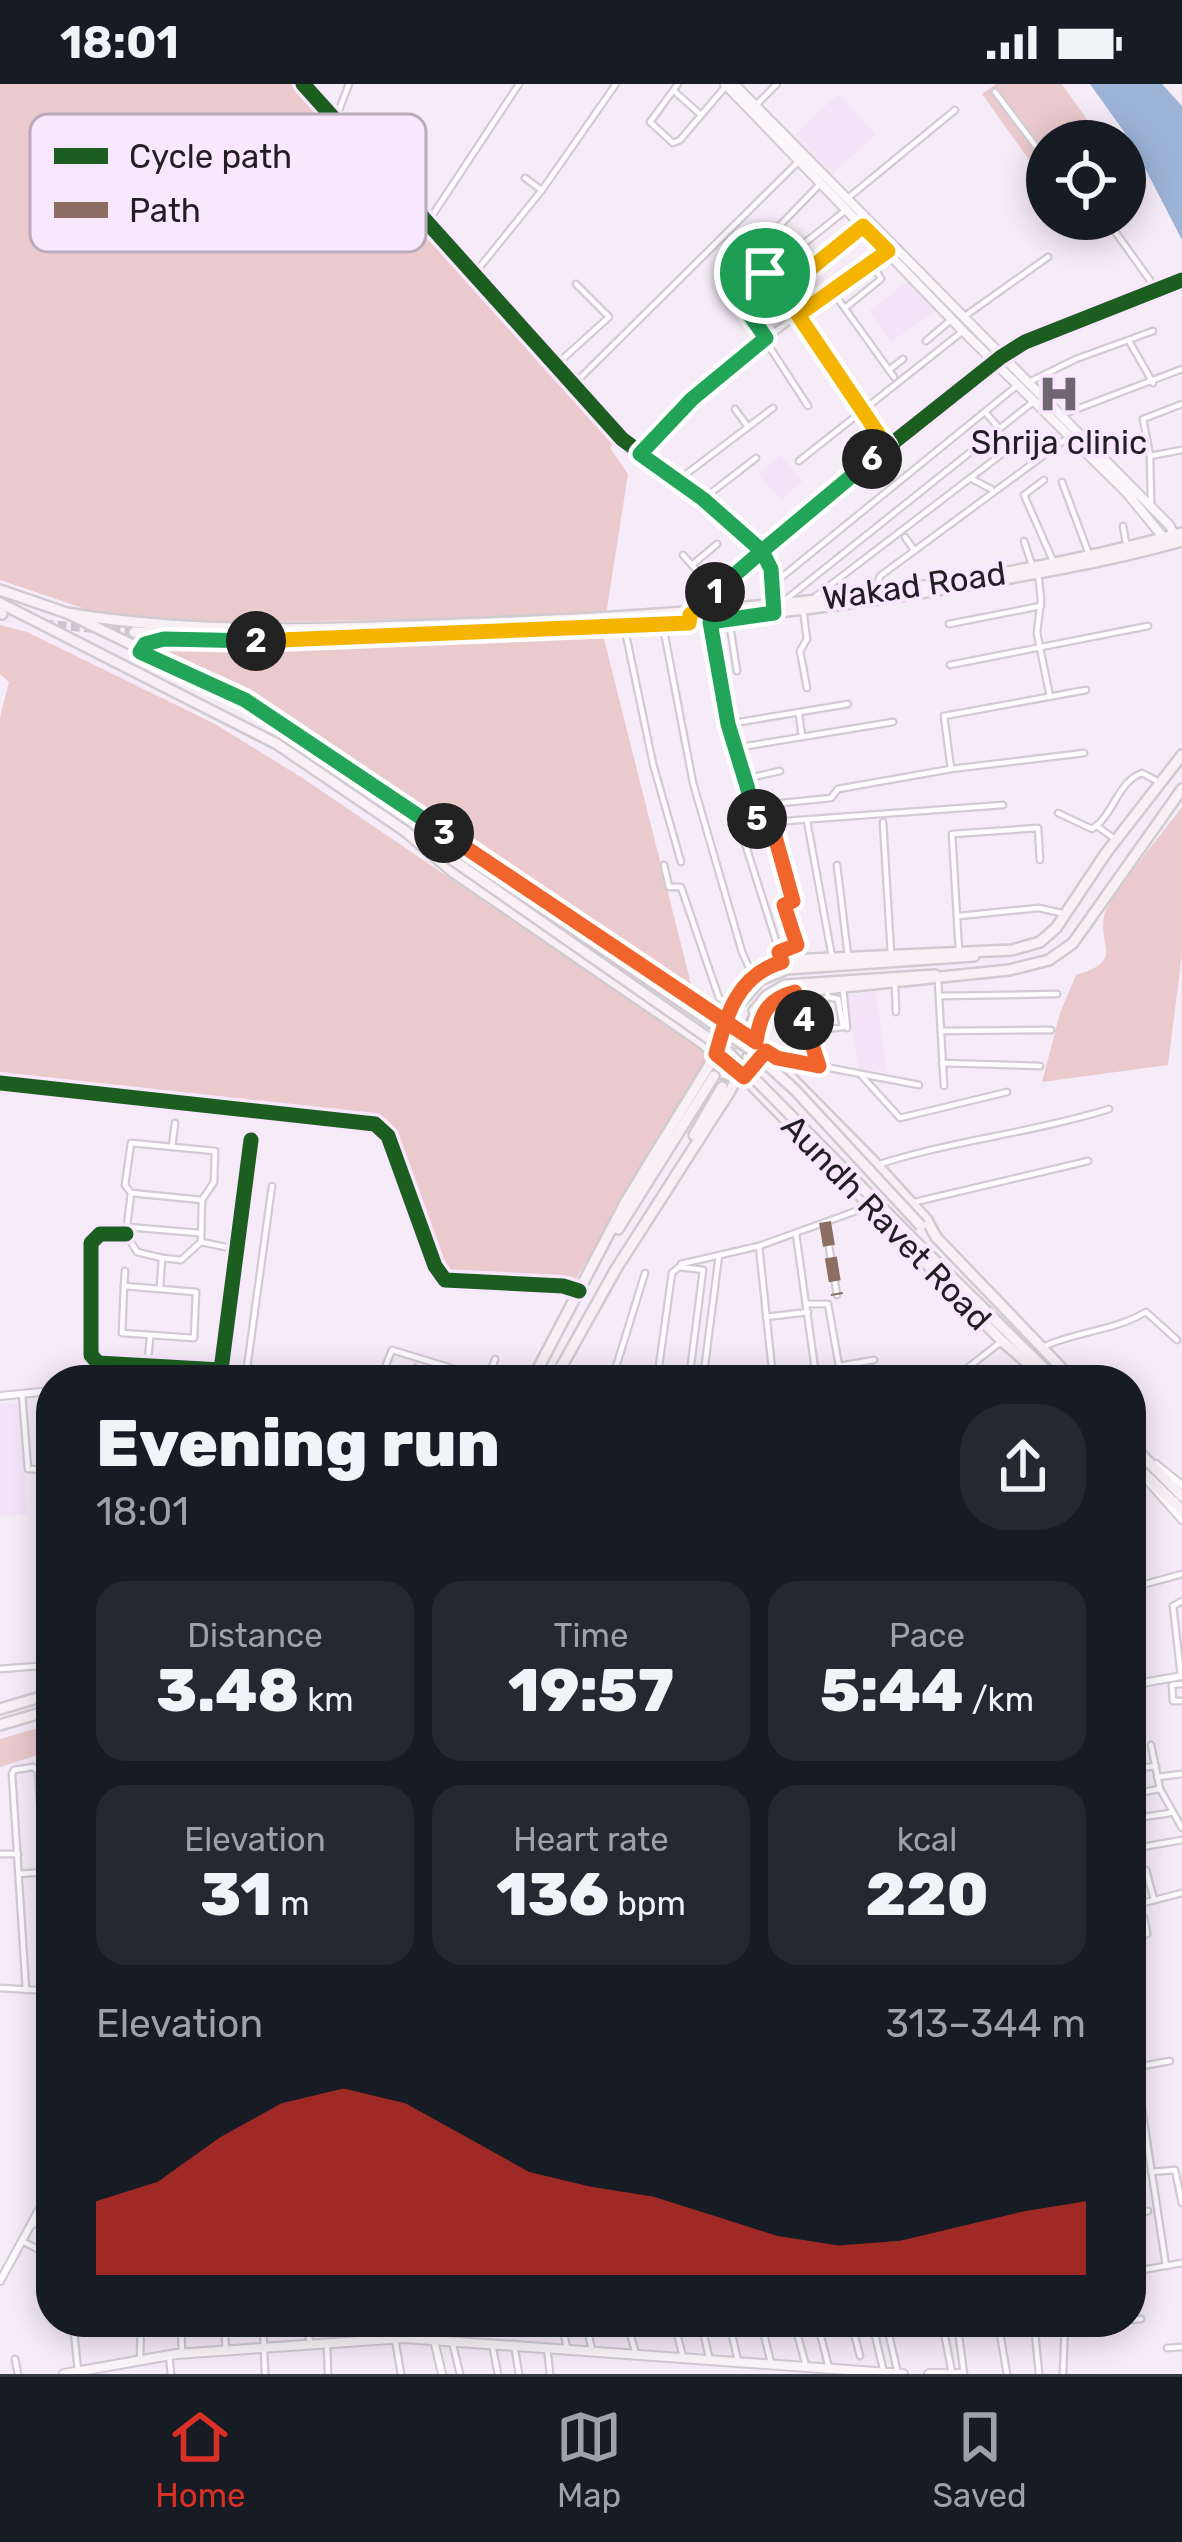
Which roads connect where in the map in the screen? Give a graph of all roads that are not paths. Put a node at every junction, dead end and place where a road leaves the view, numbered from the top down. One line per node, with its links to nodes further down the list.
1 (303, 84): 11 (street)
2 (349, 84): 12 (street)
3 (518, 84): 20 (street)
4 (616, 84): 18 (street)
5 (777, 84): 9 (street)
6 (728, 85): 9 (main road); 13 (street); 15 (main road)
7 (676, 87): 13 (street); 13 (street)
8 (995, 92): 14 (street)
9 (755, 106): 15 (main road)
10 (955, 110): 19 (street)
11 (330, 114)
12 (337, 114)
13 (701, 116)
14 (1026, 133)
15 (800, 159): 17 (main road); 19 (main road); 51 (street)
16 (525, 178): 18 (street)
17 (820, 184): 19 (main road); 23 (street)
18 (542, 190): 27 (street)
19 (846, 205): 21 (main road); 28 (street); 36 (main road)
20 (428, 222): 27 (street)
21 (863, 226): 24 (main road); 28 (street)
22 (1121, 240): 31 (street)
23 (764, 242)
24 (888, 251): 26 (street); 36 (main road)
25 (1048, 256): 36 (street)
26 (872, 263): 32 (street); 33 (street)
27 (475, 273): 45 (street)
28 (765, 273): 40 (street)
29 (1182, 280): 31 (street)
30 (576, 284): 35 (street)
31 (1157, 290): 44 (street)
32 (833, 292): 33 (street); 34 (street)
33 (845, 308): 47 (street)
34 (798, 315): 40 (street); 57 (street)
35 (609, 317): 37 (street); 45 (street)
36 (957, 319): 39 (main road); 42 (street); 44 (main road)
37 (618, 325)
38 (1153, 331): 41 (street)
39 (963, 332): 44 (main road); 57 (street)
40 (766, 338): 54 (street); 66 (street)
41 (1128, 340): 49 (street); 50 (street)
42 (926, 341)
43 (903, 359): 47 (street)
44 (998, 360): 50 (main road); 64 (street)
45 (557, 364): 51 (street)
46 (1182, 369): 49 (street)
47 (889, 370): 48 (street)
48 (894, 377)
49 (1153, 382): 59 (street)
50 (1023, 384): 52 (main road); 58 (street); 59 (main road)
51 (573, 385): 66 (street)
52 (1035, 400): 61 (street); 63 (main road)
53 (1182, 404): 67 (street)
54 (808, 406)
55 (772, 408): 60 (street)
56 (735, 409): 60 (street)
57 (863, 412): 64 (street); 69 (street)
58 (985, 412): 61 (street); 90 (street)
59 (1060, 415): 76 (main road)
60 (748, 427): 72 (street)
61 (999, 428): 97 (street)
62 (1028, 434): 70 (street)
63 (1071, 436): 74 (street); 79 (main road)
64 (887, 447): 84 (street)
65 (1182, 450): 67 (street)
66 (640, 454): 72 (street)
67 (1150, 456): 76 (street)
68 (756, 458): 75 (street)
69 (799, 461)
70 (970, 478): 74 (street); 94 (street)
71 (1043, 480): 87 (street)
72 (675, 482): 75 (street)
73 (1062, 482): 86 (street)
74 (992, 491): 83 (street)
75 (703, 499): 84 (street)
76 (1151, 508): 79 (main road)
77 (1123, 526): 82 (street)
78 (905, 537): 83 (street)
79 (1175, 539): 82 (main road, Wakad Road); 89 (main road, Wakad Road)
80 (1024, 542): 89 (street)
81 (717, 544): 88 (street)
82 (1127, 549): 86 (main road, Wakad Road)
83 (914, 550): 92 (street)
84 (762, 551): 90 (street); 93 (street)
85 (682, 555): 88 (street)
86 (1090, 557): 87 (main road, Wakad Road)
87 (1054, 564): 89 (main road, Wakad Road)
88 (692, 566): 93 (street)
89 (1036, 570): 92 (main road, Wakad Road); 96 (street); 98 (main road, Wakad Road)
90 (772, 586): 97 (street)
91 (0, 590): 99 (main road)
92 (875, 591): 94 (main road, Wakad Road)
93 (715, 592): 100 (street)
94 (812, 601): 97 (main road, Wakad Road)
95 (0, 603): 138 (main road, Aundh Ravet Road)
96 (1041, 606): 104 (street); 109 (street)
97 (775, 608): 98 (main road, Wakad Road); 100 (main road, Wakad Road); 101 (main road, Wakad Road)
98 (802, 609): 113 (street)
99 (68, 613): 103 (main road, Wakad Road); 110 (main road)
100 (689, 619): 102 (main road, Wakad Road); 103 (main road, Wakad Road); 105 (main road, Wakad Road)
101 (729, 620): 102 (main road, Wakad Road); 112 (street)
102 (710, 622): 119 (street)
103 (623, 623): 105 (main road, Wakad Road); 108 (main road, Wakad Road); 143 (street)
104 (949, 624)
105 (663, 626): 158 (street)
106 (1148, 626): 109 (street)
107 (134, 632): 108 (main road)
108 (337, 637): 110 (main road)
109 (1039, 647): 111 (street); 115 (street)
110 (140, 652): 133 (main road)
111 (950, 665)
112 (737, 671)
113 (806, 688)
114 (1086, 690): 115 (street)
115 (1050, 697): 124 (street)
116 (848, 704): 117 (street)
117 (799, 714): 119 (street); 120 (street)
118 (893, 722): 120 (street)
119 (728, 724): 121 (street)
120 (802, 737): 121 (street)
121 (736, 748): 126 (street)
122 (1084, 753): 124 (street)
123 (1182, 755): 127 (main road)
124 (951, 769): 130 (street)
125 (780, 771): 126 (street)
126 (744, 779): 130 (street)
127 (1161, 783): 137 (street); 139 (main road)
128 (1182, 789): 146 (main road)
129 (1003, 805): 134 (street)
130 (752, 806): 135 (street)
131 (1058, 813): 137 (street)
132 (736, 815): 154 (street)
133 (416, 818): 140 (main road); 166 (main road)
134 (807, 820): 135 (street); 155 (street)
135 (771, 822): 149 (street)
136 (883, 822): 152 (street)
137 (1097, 826): 139 (street)
138 (405, 831): 140 (main road); 174 (main road, Aundh Ravet Road)
139 (1116, 840): 141 (main road)
140 (454, 854): 201 (main road, bridge); 204 (main road, bridge)
141 (1106, 854): 146 (main road); 147 (main road)
142 (1040, 860): 148 (street)
143 (681, 862)
144 (664, 865): 166 (street)
145 (837, 865): 153 (street)
146 (1125, 866): 157 (main road)
147 (1066, 914): 148 (street); 151 (main road)
148 (956, 917): 150 (street)
149 (797, 945): 154 (street); 156 (street)
150 (959, 951): 151 (main road); 152 (main road)
151 (995, 951): 166 (main road)
152 (891, 954): 153 (main road)
153 (848, 956): 155 (main road)
154 (781, 957): 156 (main road); 158 (main road)
155 (832, 957): 156 (main road)
156 (803, 959)
157 (958, 974): 159 (main road); 167 (main road)
158 (753, 975): 166 (main road)
159 (938, 980): 160 (main road); 165 (street)
160 (895, 985): 161 (main road); 168 (street)
161 (843, 988): 163 (main road); 169 (street)
162 (795, 992): 163 (main road); 172 (main road); 176 (street)
163 (827, 993): 163 (street)
164 (1057, 994): 165 (street)
165 (939, 996): 171 (street)
166 (734, 1006): 172 (main road); 174 (main road)
167 (754, 1011)
168 (896, 1012)
169 (847, 1028)
170 (1051, 1030): 171 (street)
171 (941, 1031): 175 (street)
172 (756, 1042): 173 (main road); 178 (main road)
173 (769, 1053): 176 (street); 178 (main road); 191 (main road)
174 (716, 1054): 178 (main road, Aundh Ravet Road); 209 (main road)
175 (942, 1063): 177 (street); 183 (street)
176 (819, 1066): 179 (street)
177 (1040, 1066)
178 (742, 1075): 184 (main road); 196 (main road, Aundh Ravet Road)
179 (861, 1075): 182 (street); 185 (street)
180 (714, 1076): 209 (main road)
181 (0, 1083): 215 (street)
182 (919, 1085)
183 (944, 1086)
184 (726, 1089): 207 (main road); 207 (main road)
185 (1007, 1092)
186 (1109, 1108): 191 (street)
187 (175, 1124): 189 (street)
188 (251, 1140): 205 (street)
189 (172, 1147): 193 (street); 194 (street)
190 (1088, 1161): 195 (street)
191 (877, 1165): 195 (main road)
192 (272, 1186): 228 (street)
193 (131, 1193): 194 (street); 198 (street)
194 (202, 1200): 199 (street)
195 (910, 1203): 201 (main road)
196 (870, 1206): 197 (street); 204 (main road, Aundh Ravet Road)
197 (825, 1222): 200 (street); 216 (street)
198 (126, 1231): 199 (street); 208 (street); 225 (street)
199 (201, 1233): 202 (street)
200 (796, 1234): 203 (street); 217 (street)
201 (936, 1237): 222 (main road, Aundh Ravet Road)
202 (201, 1242): 205 (street); 208 (street)
203 (758, 1246): 206 (street); 218 (street)
204 (917, 1247): 221 (main road, Aundh Ravet Road); 242 (main road, Aundh Ravet Road)
205 (236, 1249): 227 (street)
206 (719, 1252): 210 (street); 237 (street)
207 (627, 1255): 233 (main road)
208 (162, 1258): 214 (street)
209 (597, 1262): 215 (main road)
210 (681, 1264)
211 (125, 1271): 213 (street)
212 (646, 1273): 234 (street)
213 (124, 1286): 214 (street); 219 (street)
214 (160, 1287): 219 (street)
215 (579, 1291): 232 (main road)
216 (837, 1294)
217 (807, 1308): 218 (street); 224 (street); 239 (street)
218 (766, 1317): 238 (street)
219 (151, 1337): 226 (street)
220 (1177, 1340): 222 (street)
221 (1002, 1341): 240 (street); 241 (main road, Aundh Ravet Road)
222 (1043, 1347): 243 (main road, Aundh Ravet Road)
223 (495, 1359): 231 (street)
224 (874, 1360)
225 (122, 1365)
226 (147, 1365)
227 (224, 1365)
228 (248, 1365)
229 (386, 1365): 230 (street)
230 (438, 1365)
231 (493, 1365)
232 (540, 1365)
233 (563, 1365)
234 (617, 1365)
235 (659, 1365): 236 (street)
236 (691, 1365)
237 (706, 1365)
238 (772, 1365)
239 (815, 1365)
240 (971, 1365)
241 (1031, 1365)
242 (1041, 1365)
243 (1059, 1365)
244 (36, 1393): 245 (street)
245 (22, 1394): 246 (street); 248 (street)
246 (0, 1396)
247 (1146, 1465): 252 (street)
248 (36, 1470)
249 (1146, 1470): 251 (main road)
250 (1146, 1473): 255 (street)
251 (1156, 1478): 253 (main road); 254 (main road)
252 (1182, 1485)
253 (1182, 1496)
254 (1182, 1510)
255 (1182, 1520)
256 (1182, 1574): 257 (street)
257 (1146, 1584)
258 (1182, 1600): 259 (street)
259 (1179, 1634): 262 (street)
260 (36, 1666): 261 (street)
261 (0, 1670)
262 (1182, 1678): 263 (street); 265 (street)
263 (1146, 1683)
264 (36, 1698): 266 (main road)
265 (1182, 1701)
266 (0, 1709)
267 (36, 1714): 268 (main road)
268 (0, 1725)
269 (1151, 1745): 270 (street)
270 (1156, 1766): 271 (street); 274 (street)
271 (1146, 1767)
272 (36, 1769): 283 (street)
273 (1182, 1774): 274 (street)
274 (1157, 1777): 275 (street)
275 (1160, 1789): 276 (street); 277 (street)
276 (1146, 1791)
277 (1170, 1814): 278 (street); 279 (street)
278 (1146, 1817)
279 (1182, 1828)
280 (1182, 1840): 281 (street)
281 (1146, 1846)
282 (0, 1854): 283 (street)
283 (18, 1854): 286 (street)
284 (1146, 1870): 288 (street)
285 (36, 1873): 286 (street)
286 (20, 1874): 291 (street)
287 (1182, 1893): 288 (street)
288 (1154, 1900): 289 (street)
289 (1146, 1902)
290 (0, 1988): 291 (street)
291 (26, 1990): 292 (street)
292 (36, 1990)
293 (1170, 2061): 294 (street)
294 (1146, 2065)
295 (1146, 2138): 296 (street)
296 (1151, 2172): 297 (street); 304 (street)
297 (1182, 2203)
298 (36, 2214): 299 (street)
299 (31, 2223): 300 (street); 301 (street)
300 (36, 2224)
301 (22, 2241): 302 (street); 306 (street)
302 (36, 2248)
303 (1182, 2263): 304 (street)
304 (1166, 2266): 305 (street)
305 (1146, 2269)
306 (0, 2282)
307 (75, 2337): 357 (street)
308 (141, 2337): 351 (street)
309 (181, 2337): 345 (street)
310 (225, 2337): 343 (street)
311 (264, 2337): 339 (street)
312 (309, 2337): 336 (street)
313 (434, 2337): 332 (street)
314 (565, 2337): 342 (street)
315 (589, 2337): 344 (street)
316 (631, 2337): 346 (street)
317 (678, 2337): 349 (street)
318 (705, 2337): 352 (street)
319 (732, 2337): 353 (street)
320 (765, 2337): 354 (street)
321 (798, 2337): 355 (street)
322 (822, 2337): 356 (street)
323 (855, 2337): 348 (street)
324 (876, 2337): 359 (street)
325 (890, 2337): 372 (street)
326 (945, 2337): 360 (street)
327 (959, 2337): 374 (street)
328 (1001, 2337): 375 (street)
329 (1035, 2337): 376 (street)
330 (1065, 2337): 377 (street)
331 (395, 2338): 332 (main road); 334 (main road); 366 (street)
332 (434, 2340): 333 (main road); 367 (street)
333 (452, 2341): 335 (main road); 368 (street)
334 (327, 2343): 336 (main road); 365 (street)
335 (492, 2343): 337 (main road); 369 (street)
336 (311, 2344): 339 (main road)
337 (514, 2344): 340 (main road); 370 (street)
338 (1182, 2347): 341 (street)
339 (264, 2348): 343 (main road); 364 (street)
340 (548, 2348): 342 (main road); 371 (street)
341 (1167, 2348)
342 (567, 2349): 344 (main road)
343 (226, 2350): 345 (main road)
344 (592, 2351): 346 (main road)
345 (182, 2354): 347 (main road)
346 (635, 2354): 349 (main road)
347 (169, 2355): 351 (main road); 363 (street)
348 (860, 2356)
349 (683, 2357): 352 (main road)
350 (15, 2359): 361 (street)
351 (140, 2359): 357 (main road)
352 (710, 2359): 353 (main road)
353 (738, 2361): 354 (main road)
354 (771, 2363): 355 (main road)
355 (806, 2366): 356 (main road)
356 (830, 2368): 358 (main road)
357 (78, 2371): 362 (main road)
358 (850, 2372): 359 (main road)
359 (884, 2373): 372 (main road)
360 (952, 2373): 373 (main road); 374 (main road)
361 (18, 2374)
362 (64, 2374)
363 (171, 2374)
364 (265, 2374)
365 (328, 2374)
366 (401, 2374)
367 (442, 2374)
368 (460, 2374)
369 (498, 2374)
370 (519, 2374)
371 (550, 2374)
372 (900, 2374)
373 (929, 2374)
374 (963, 2374)
375 (1007, 2374)
376 (1039, 2374)
377 (1064, 2374)

